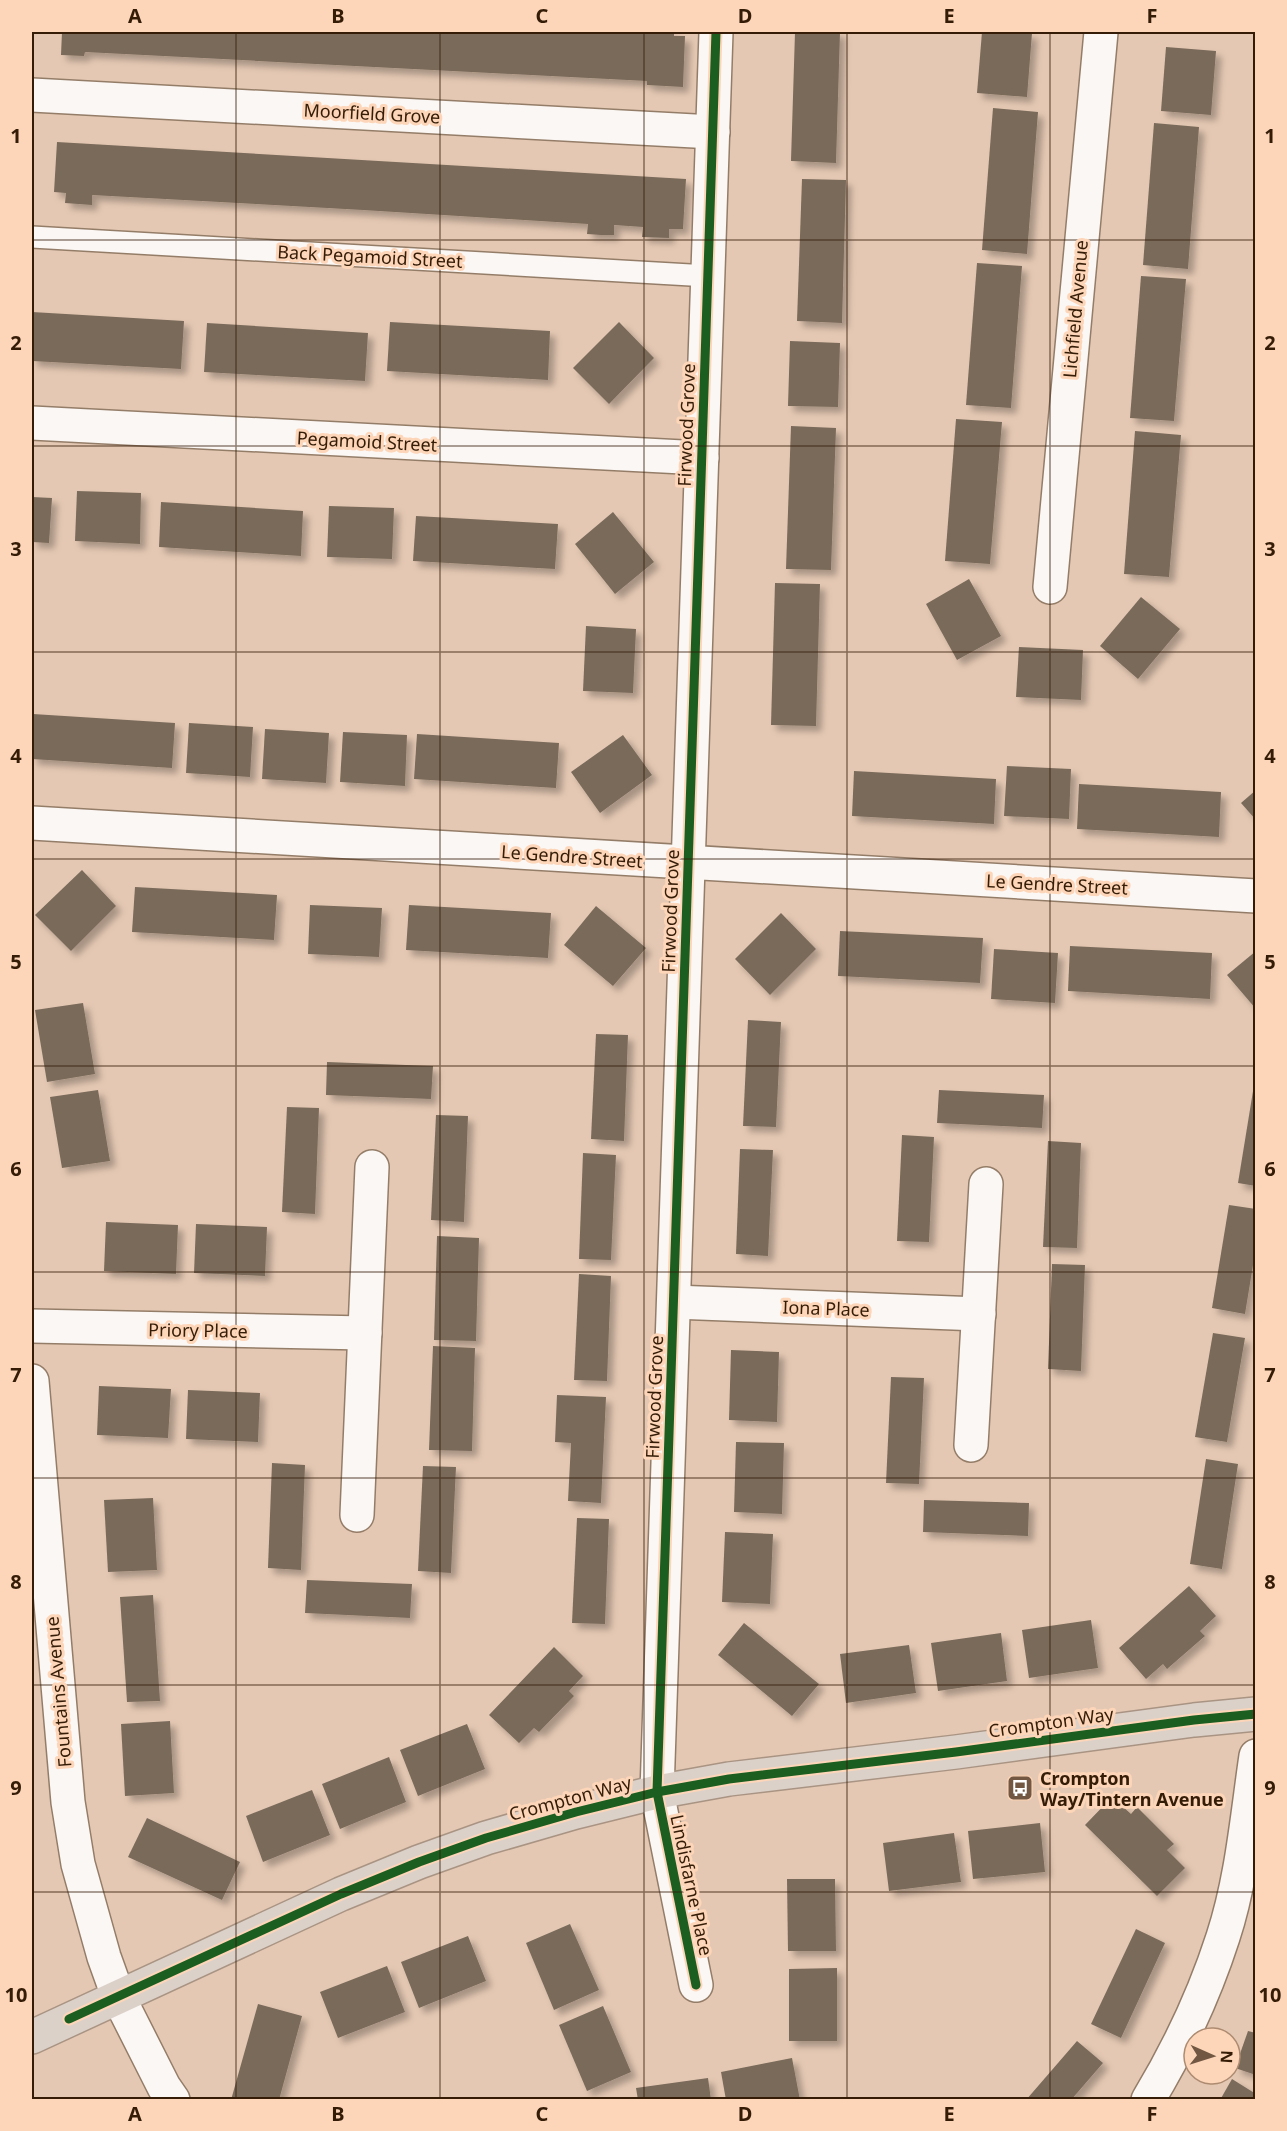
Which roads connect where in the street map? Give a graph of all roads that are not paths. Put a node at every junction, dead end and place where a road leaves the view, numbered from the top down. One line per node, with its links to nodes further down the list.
1 (716, 32): 4 (street, Firwood Grove)
2 (1101, 32): 9 (street, Lichfield Avenue)
3 (32, 95): 4 (street, Moorfield Grove)
4 (713, 132): 6 (street, Firwood Grove)
5 (32, 237): 6 (lane, Back Pegamoid Street)
6 (708, 276): 8 (street, Firwood Grove)
7 (32, 423): 8 (street, Pegamoid Street)
8 (702, 458): 11 (street, Firwood Grove)
9 (1050, 587)
10 (32, 823): 11 (street, Le Gendre Street)
11 (688, 863): 12 (street, Le Gendre Street); 15 (street, Firwood Grove)
12 (1256, 896)
13 (372, 1167): 18 (street)
14 (986, 1184): 16 (street)
15 (674, 1302): 16 (street, Iona Place); 24 (street, Firwood Grove)
16 (979, 1314): 20 (street)
17 (32, 1326): 18 (street, Priory Place)
18 (365, 1333): 21 (street)
19 (32, 1381): 26 (street, Fountains Avenue)
20 (972, 1445)
21 (357, 1515)
22 (1256, 1714): 24 (highway, Crompton Way)
23 (1256, 1756): 29 (street)
24 (657, 1792): 25 (street, Lindisfarne Place); 26 (highway, Crompton Way)
25 (696, 1985)
26 (118, 1996): 27 (highway, Crompton Way); 28 (street, Fountains Avenue)
27 (32, 2037)
28 (173, 2100)
29 (1148, 2100)

